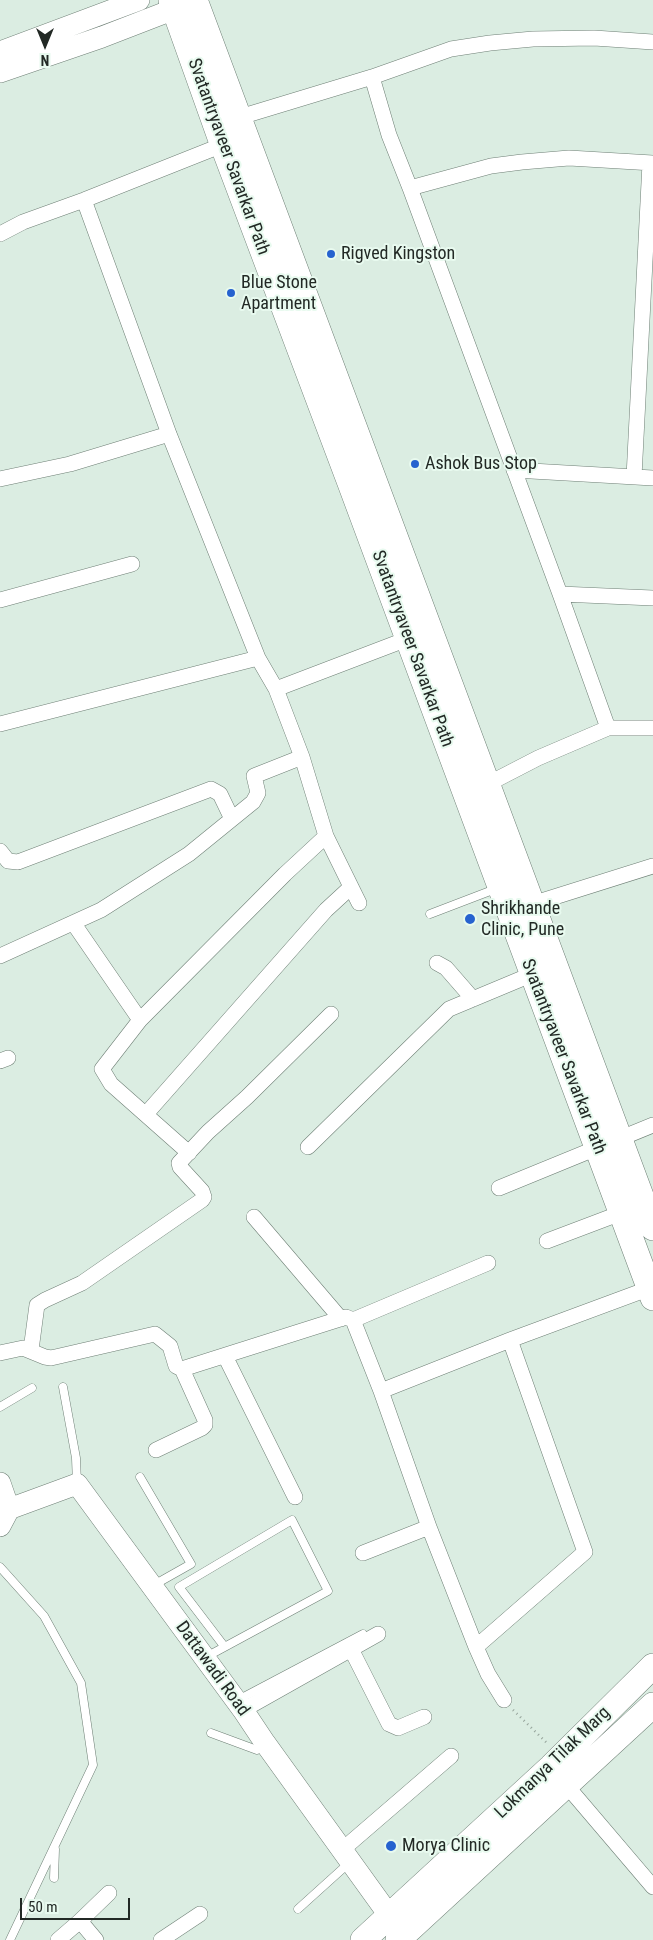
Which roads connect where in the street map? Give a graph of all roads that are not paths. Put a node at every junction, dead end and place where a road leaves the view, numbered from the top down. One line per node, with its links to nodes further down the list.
1 (139, 0): 4 (street)
2 (186, 2): 5 (street); 7 (main road, Svatantryaveer Savarkar Path); 8 (main road, Svatantryaveer Savarkar Path)
3 (653, 42): 6 (street)
4 (0, 52)
5 (0, 72)
6 (372, 77): 7 (street); 10 (street)
7 (244, 126): 8 (street); 22 (main road, Svatantryaveer Savarkar Path)
8 (223, 146): 11 (street); 23 (main road, Svatantryaveer Savarkar Path)
9 (651, 163): 10 (street); 15 (street)
10 (410, 188): 14 (street)
11 (84, 200): 12 (street); 13 (street)
12 (0, 234)
13 (170, 434): 17 (street); 24 (street)
14 (514, 470): 15 (street); 19 (street)
15 (634, 477): 16 (street)
16 (653, 478)
17 (0, 479)
18 (132, 564): 21 (street)
19 (560, 594): 20 (street); 27 (street)
20 (653, 598)
21 (0, 600)
22 (431, 630): 23 (street); 30 (main road, Svatantryaveer Savarkar Path)
23 (408, 638): 25 (street); 30 (main road, Svatantryaveer Savarkar Path)
24 (258, 658): 25 (street); 26 (street)
25 (276, 689): 29 (street)
26 (0, 724)
27 (608, 728): 28 (street); 30 (street)
28 (653, 728)
29 (302, 757): 31 (street); 32 (street)
30 (477, 789): 36 (main road, Svatantryaveer Savarkar Path); 38 (main road, Svatantryaveer Savarkar Path)
31 (232, 819): 33 (street); 40 (street)
32 (326, 836): 35 (street); 47 (street)
33 (0, 851)
34 (653, 866): 38 (street)
35 (351, 887): 37 (street); 48 (street)
36 (500, 888): 39 (lane); 44 (main road, Svatantryaveer Savarkar Path)
37 (359, 903)
38 (532, 904): 43 (main road, Svatantryaveer Savarkar Path)
39 (430, 914)
40 (74, 924): 41 (street); 47 (street)
41 (0, 956)
42 (437, 963): 45 (street)
43 (555, 965): 44 (street); 50 (main road, Svatantryaveer Savarkar Path)
44 (532, 975): 45 (street); 50 (main road, Svatantryaveer Savarkar Path)
45 (473, 1000): 51 (street)
46 (331, 1014): 52 (street)
47 (140, 1020): 48 (street)
48 (146, 1114): 52 (street)
49 (653, 1125): 50 (street)
50 (608, 1142): 53 (street); 54 (main road, Svatantryaveer Savarkar Path); 56 (main road, Svatantryaveer Savarkar Path)
51 (308, 1147)
52 (188, 1153): 62 (street)
53 (499, 1188)
54 (621, 1213): 57 (street); 59 (main road, Svatantryaveer Savarkar Path)
55 (254, 1217): 60 (street)
56 (653, 1228)
57 (547, 1241)
58 (488, 1264): 60 (street)
59 (652, 1291): 61 (street)
60 (347, 1320): 64 (street); 68 (street)
61 (510, 1340): 68 (street); 82 (street)
62 (31, 1350): 63 (street); 65 (street)
63 (0, 1353)
64 (225, 1356): 65 (street); 74 (street)
65 (182, 1369): 70 (street)
66 (63, 1387): 73 (lane)
67 (32, 1388): 69 (lane)
68 (381, 1392): 76 (street)
69 (0, 1407)
70 (156, 1450)
71 (140, 1477): 79 (lane)
72 (0, 1483): 75 (street)
73 (77, 1484): 75 (street); 79 (street, Dattawadi Road)
74 (295, 1496)
75 (5, 1518)
76 (429, 1526): 77 (street); 82 (street)
77 (363, 1553)
78 (0, 1567): 94 (lane)
79 (151, 1586): 84 (street, Dattawadi Road)
80 (377, 1631): 83 (street); 87 (lane)
81 (224, 1646): 81 (lane); 84 (lane)
82 (476, 1647): 86 (street)
83 (351, 1649): 87 (street); 89 (street)
84 (204, 1658): 87 (street, Dattawadi Road)
85 (653, 1666): 93 (main road, Lokmanya Tilak Marg)
86 (504, 1700)
87 (240, 1705): 91 (street, Dattawadi Road)
88 (653, 1705): 93 (main road, Lokmanya Tilak Marg)
89 (424, 1717)
90 (211, 1733): 91 (lane)
91 (265, 1744): 95 (street, Dattawadi Road)
92 (451, 1756): 95 (street)
93 (559, 1770): 97 (street); 102 (main road, Lokmanya Tilak Marg)
94 (55, 1847): 96 (lane); 103 (lane)
95 (346, 1856): 99 (lane); 102 (street, Dattawadi Road)
96 (54, 1878)
97 (653, 1887)
98 (109, 1893): 101 (street)
99 (298, 1909)
100 (200, 1914): 106 (street)
101 (80, 1921): 104 (street); 105 (street)
102 (397, 1930): 107 (main road, Lokmanya Tilak Marg)
103 (10, 1940)
104 (58, 1940)
105 (96, 1940)
106 (161, 1940)
107 (363, 1940)

